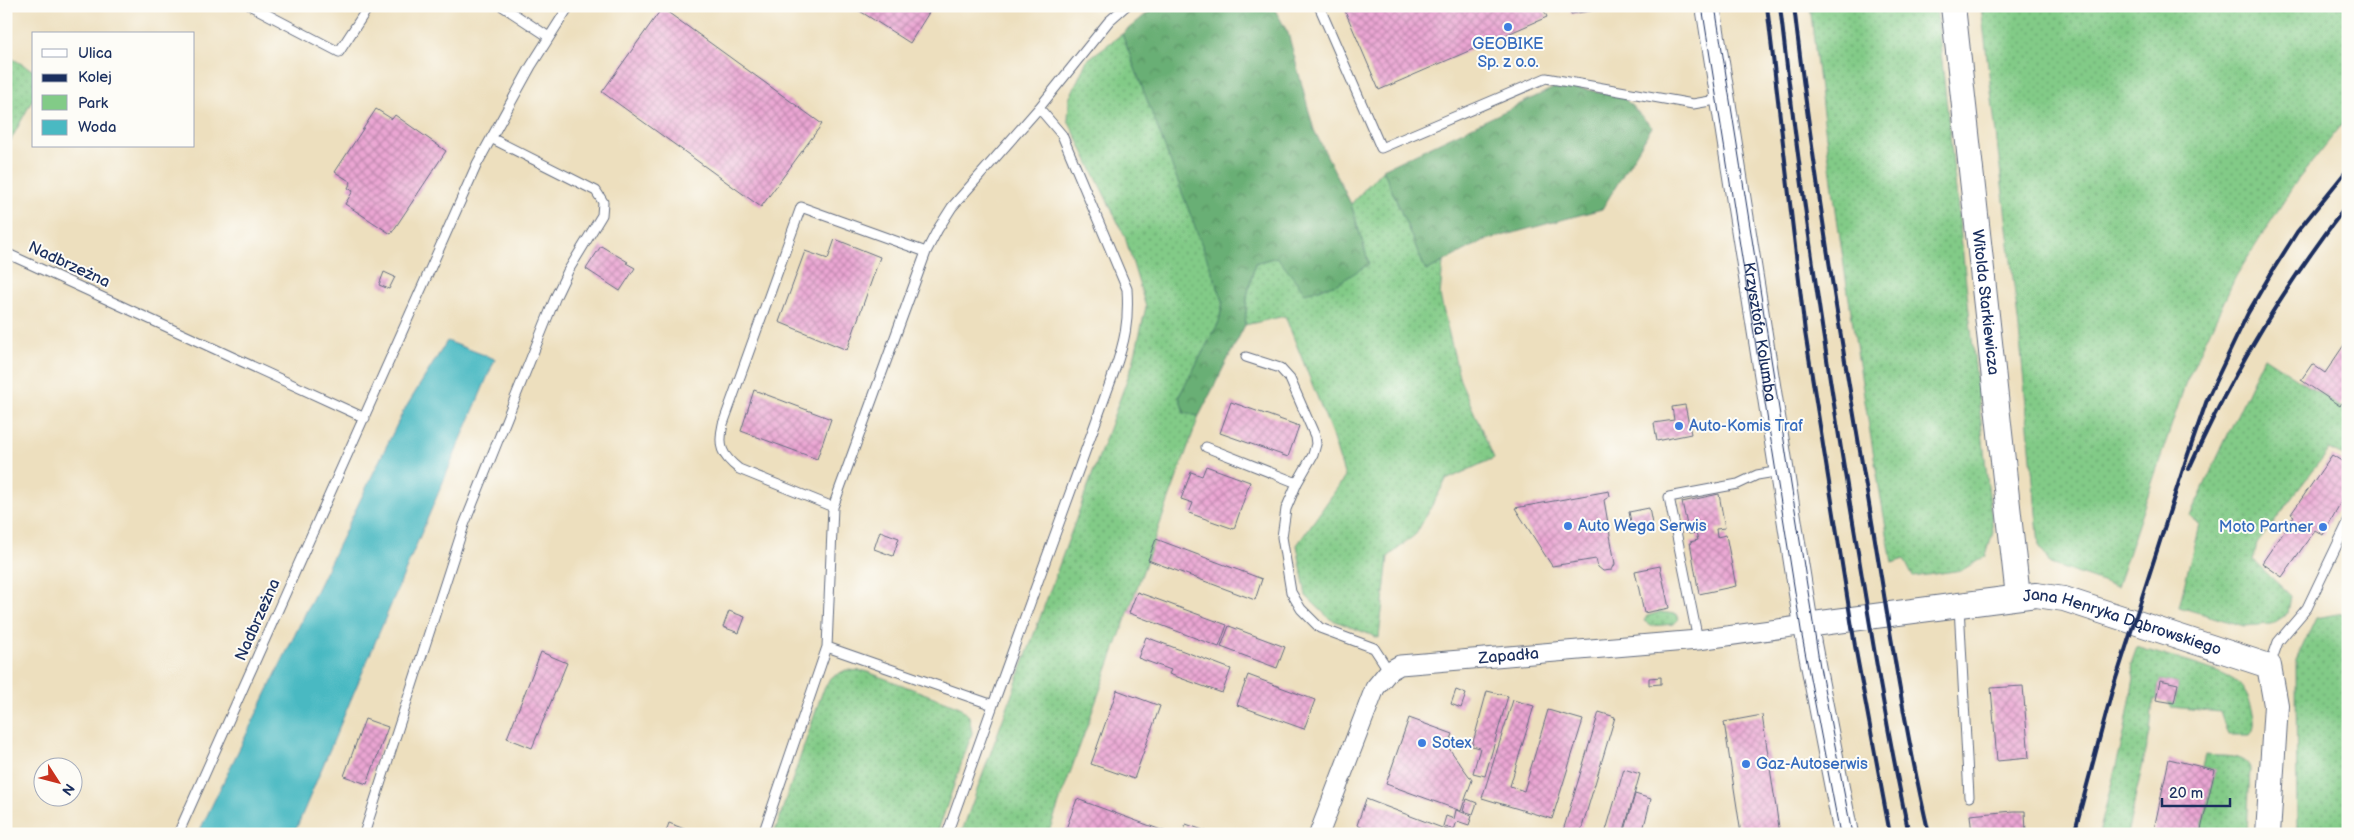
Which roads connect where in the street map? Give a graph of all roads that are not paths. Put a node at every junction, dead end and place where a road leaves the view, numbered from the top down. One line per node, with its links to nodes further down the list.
1 (251, 6): 9 (lane)
2 (369, 6): 9 (lane)
3 (502, 6): 10 (lane)
4 (569, 6): 10 (lane, Nadbrzeżna)
5 (1126, 6): 12 (lane)
6 (1319, 6): 11 (lane)
7 (1708, 6): 11 (street, Krzysztofa Kolumba)
8 (1953, 6): 23 (street, Witolda Starkiewicza)
9 (268, 10)
10 (549, 38): 13 (lane, Nadbrzeżna)
11 (1722, 99): 19 (street, Krzysztofa Kolumba)
12 (1039, 108): 14 (lane); 30 (lane)
13 (491, 138): 17 (lane, Nadbrzeżna); 33 (lane)
14 (926, 252): 21 (lane); 21 (lane)
15 (6, 253): 17 (lane, Nadbrzeżna)
16 (1246, 357): 20 (lane)
17 (365, 418): 32 (lane, Nadbrzeżna)
18 (1206, 447): 20 (lane)
19 (1782, 471): 25 (street, Krzysztofa Kolumba); 26 (lane)
20 (1297, 482): 29 (lane)
21 (833, 507): 27 (lane)
22 (2348, 522): 28 (lane)
23 (2018, 597): 24 (street, Jana Henryka Dąbrowskiego); 28 (street, Jana Henryka Dąbrowskiego)
24 (1959, 606): 25 (street, Jana Henryka Dąbrowskiego); 31 (lane)
25 (1806, 625): 26 (street, Zapadła); 37 (street, Krzysztofa Kolumba)
26 (1698, 640): 29 (street, Zapadła)
27 (827, 647): 30 (lane); 34 (lane)
28 (2270, 666): 38 (street)
29 (1389, 671): 36 (street)
30 (992, 705): 35 (lane)
31 (1969, 797)
32 (178, 834)
33 (364, 834)
34 (764, 834)
35 (947, 834)
36 (1319, 834)
37 (1846, 834)
38 (2268, 834)

